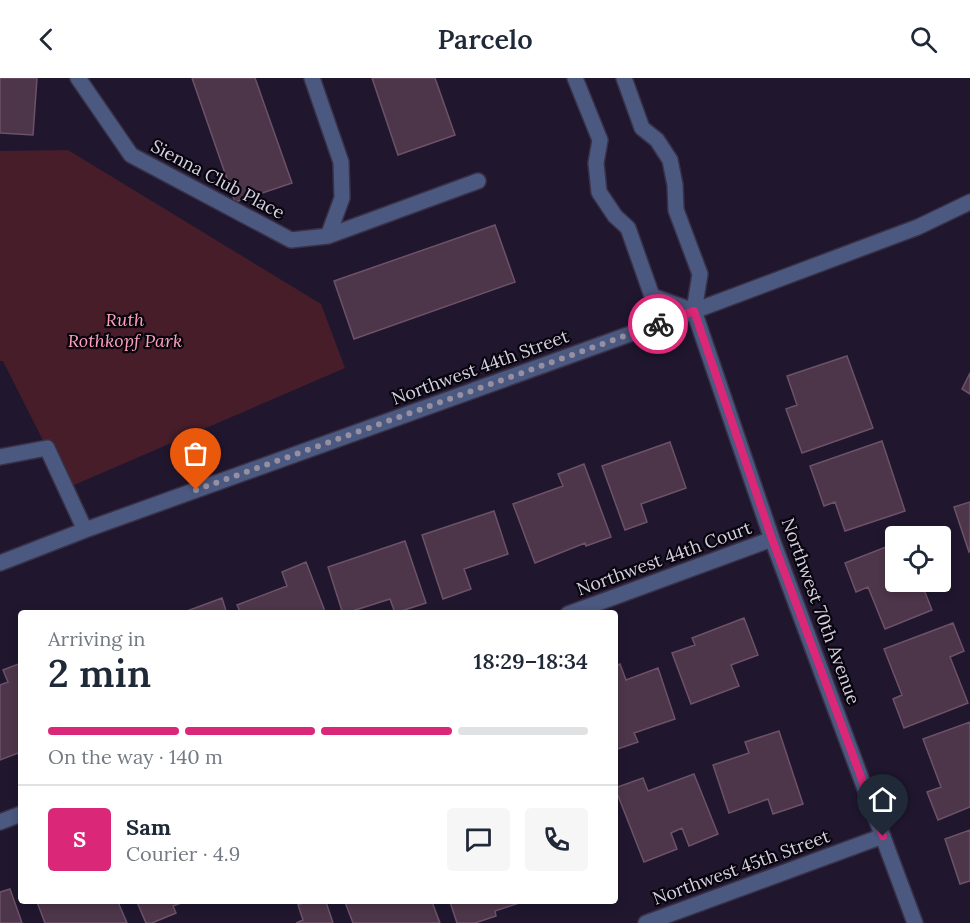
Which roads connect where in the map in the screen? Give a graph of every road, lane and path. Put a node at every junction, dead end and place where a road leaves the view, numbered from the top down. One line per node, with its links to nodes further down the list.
1 (78, 78): 7 (street, Sienna Club Place)
2 (312, 78): 7 (street)
3 (575, 78): 8 (street)
4 (624, 78): 8 (street)
5 (478, 181): 7 (street, Sienna Club Place)
6 (970, 202): 8 (street, Northwest 44th Street)
7 (328, 236)
8 (694, 311): 10 (street, Northwest 44th Street); 11 (street, Northwest 70th Avenue)
9 (0, 457): 10 (street)
10 (85, 530): 12 (street, Northwest 44th Street)
11 (772, 539): 13 (street, Northwest 44th Court); 16 (street, Northwest 70th Avenue)
12 (0, 563)
13 (579, 610)
14 (18, 815): 15 (street)
15 (0, 822)
16 (883, 836): 17 (street, Northwest 45th Street); 18 (street, Northwest 70th Avenue)
17 (646, 923)
18 (915, 923)

